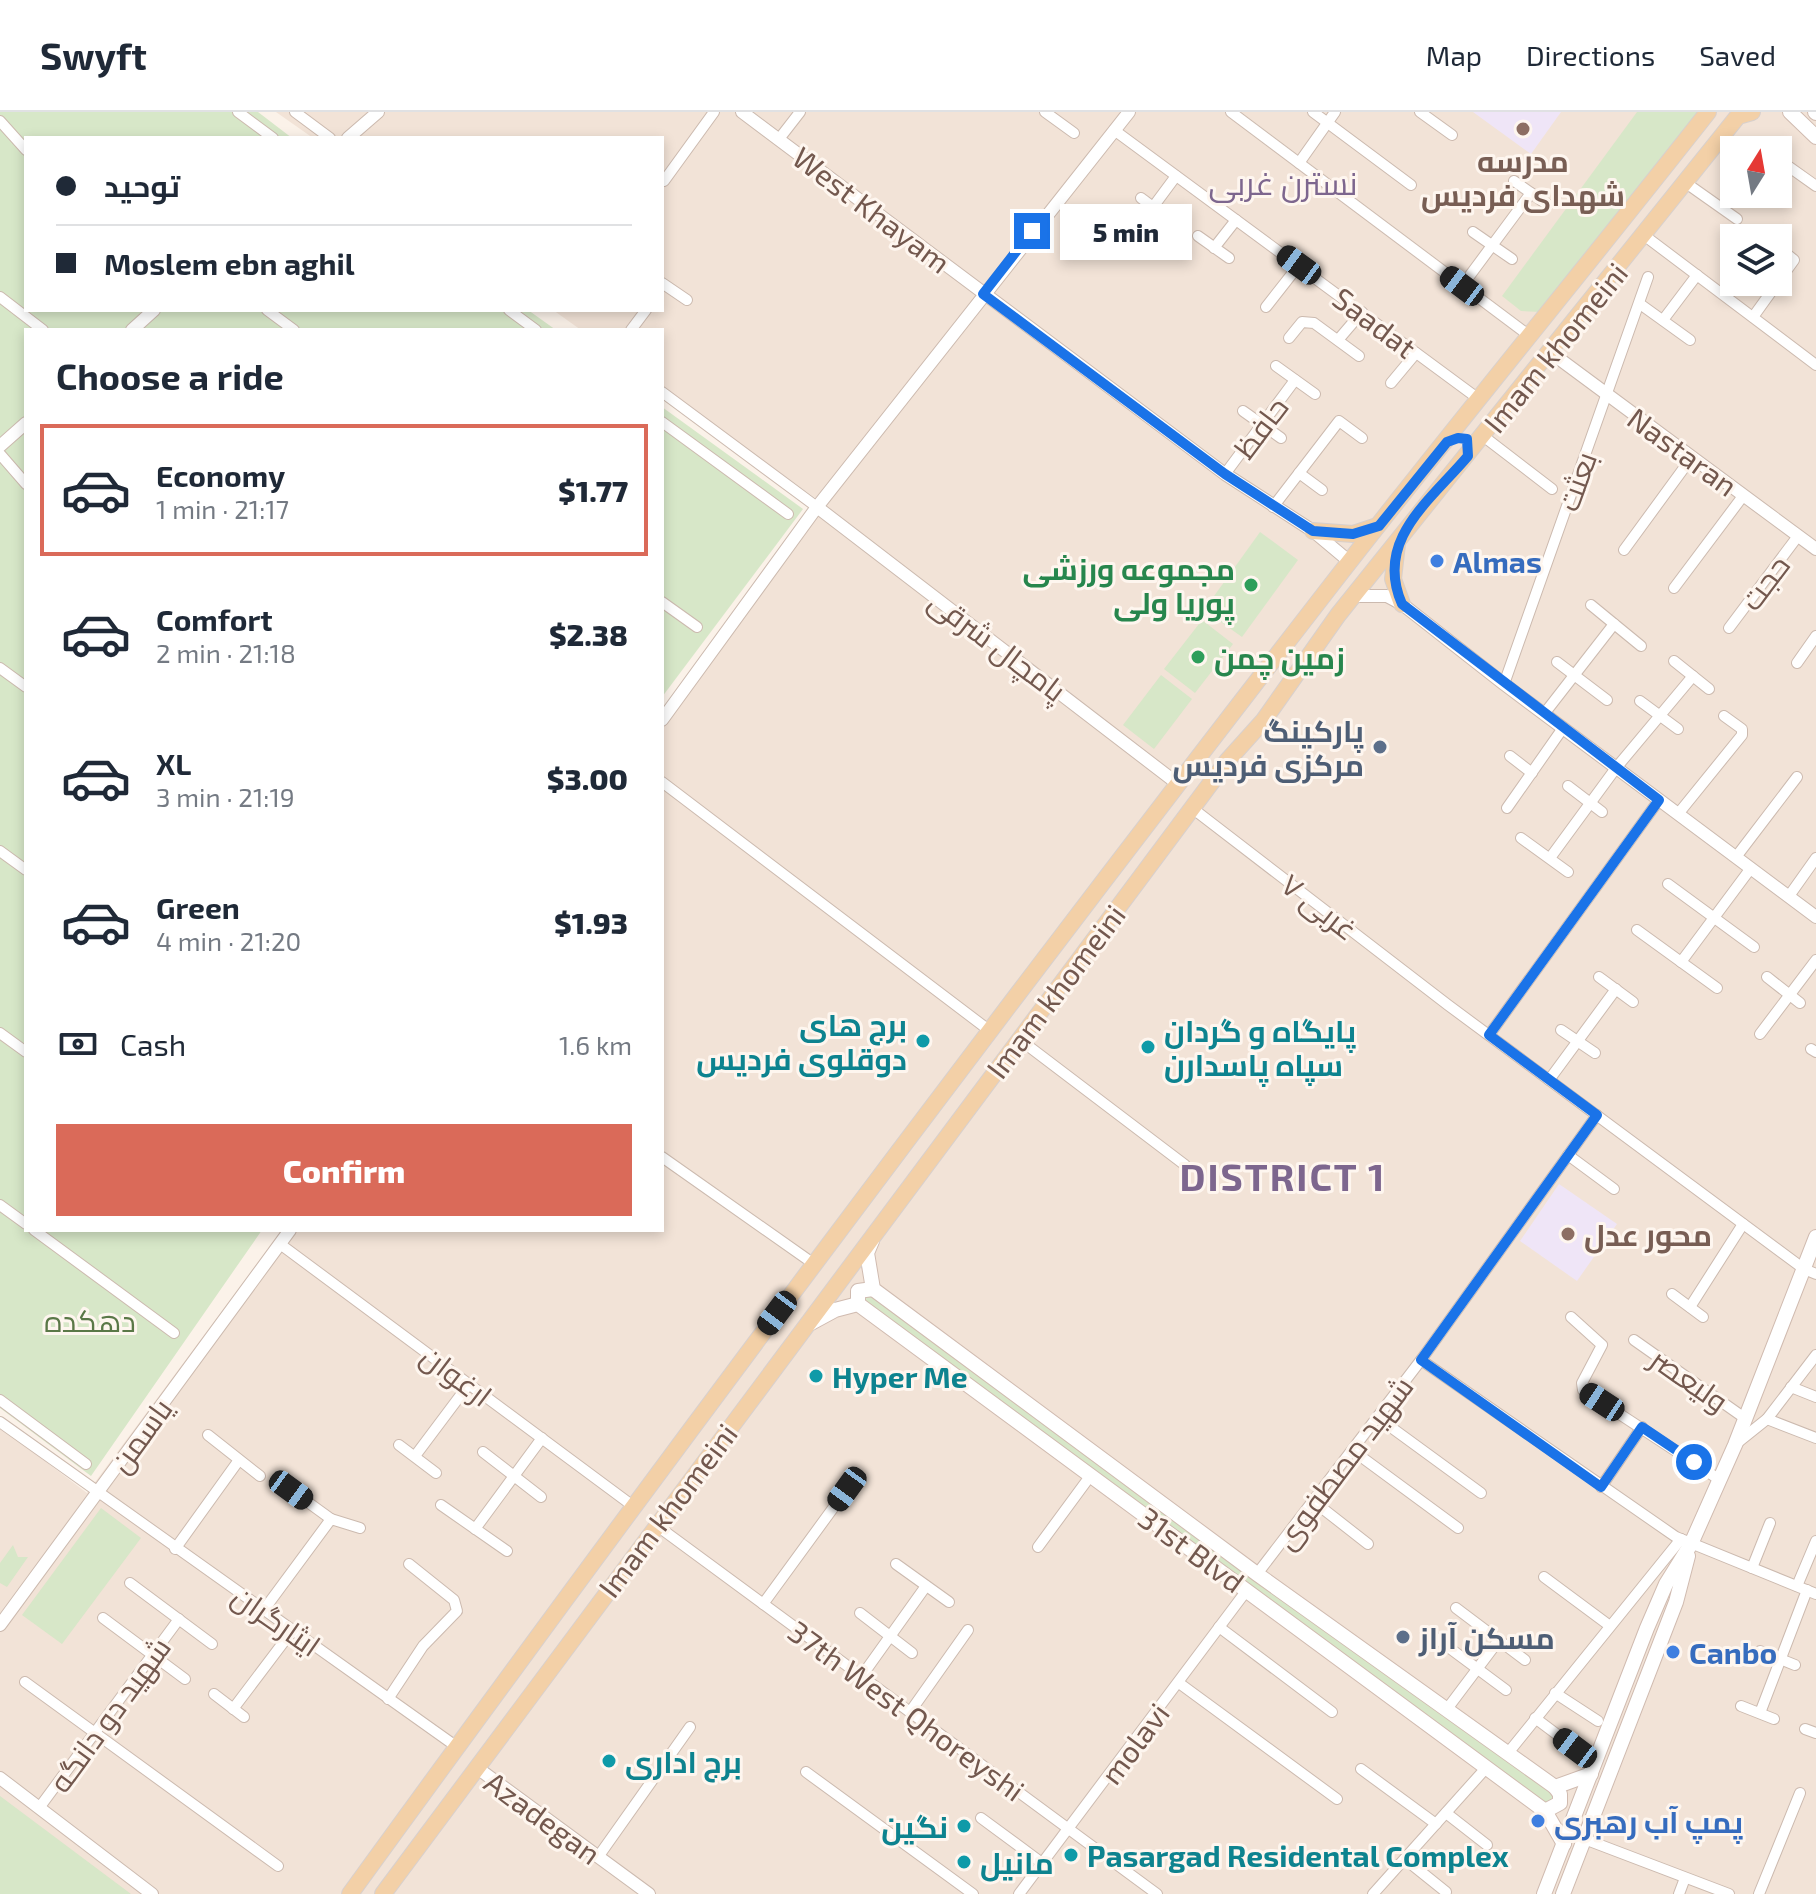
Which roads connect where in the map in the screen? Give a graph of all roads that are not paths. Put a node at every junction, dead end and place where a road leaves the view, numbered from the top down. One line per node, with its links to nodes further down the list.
1 (238, 112): 22 (street)
2 (295, 112): 23 (street)
3 (378, 112): 24 (street)
4 (714, 112): 31 (street)
5 (742, 112): 26 (street, West Khayam)
6 (800, 112): 26 (street)
7 (1045, 112): 16 (street)
8 (1129, 112): 19 (street)
9 (1231, 112): 28 (street)
10 (1313, 112): 18 (street)
11 (1335, 112): 18 (street)
12 (1420, 112): 21 (street)
13 (1708, 112): 71 (main road, Imam khomeini)
14 (1790, 112): 25 (main road)
15 (1743, 113): 33 (main road, Imam khomeini)
16 (1059, 116): 20 (street)
17 (0, 121): 27 (street)
18 (1327, 122): 28 (street); 34 (street)
19 (1114, 130): 30 (street, Saadat); 55 (street)
20 (1074, 133)
21 (1452, 135)
22 (270, 136)
23 (327, 136)
24 (350, 136)
25 (1816, 137)
26 (779, 139): 55 (street, West Khayam)
27 (24, 148)
28 (1299, 163): 53 (street)
29 (1792, 169): 35 (street)
30 (1176, 176): 39 (street); 41 (street, Saadat)
31 (664, 181)
32 (1514, 181): 36 (street)
33 (1686, 183): 40 (street); 45 (main road, Imam khomeini)
34 (1411, 185)
35 (1816, 186)
36 (1531, 193): 38 (street); 46 (street)
37 (1141, 198): 39 (street)
38 (1548, 205)
39 (1153, 207): 42 (street)
40 (1737, 219)
41 (1236, 220): 47 (street); 50 (street, Saadat)
42 (1177, 225)
43 (1473, 232): 46 (street)
44 (1198, 236): 47 (street)
45 (1645, 236): 51 (street); 75 (main road, Imam khomeini)
46 (1493, 246): 49 (street); 53 (street)
47 (1214, 248): 48 (street)
48 (1229, 258)
49 (1512, 259)
50 (1299, 265): 60 (street); 64 (street, Saadat)
51 (1697, 275): 65 (street); 66 (street)
52 (1648, 277): 59 (street, بعثت)
53 (1462, 286): 71 (street)
54 (664, 287): 58 (street)
55 (983, 294): 99 (street, West Khayam); 104 (street)
56 (1768, 296): 65 (street)
57 (0, 297): 67 (street)
58 (687, 300)
59 (1640, 304): 66 (street); 84 (street, بعثت)
60 (1266, 307)
61 (152, 312): 68 (street)
62 (270, 312): 69 (street)
63 (512, 312): 70 (street)
64 (1362, 312): 73 (street); 76 (street, Saadat)
65 (1753, 317): 78 (street)
66 (1663, 320): 74 (street)
67 (40, 328)
68 (134, 328)
69 (291, 328)
70 (533, 328)
71 (1531, 337): 85 (main road, Imam khomeini)
72 (1289, 338): 73 (street)
73 (1338, 340): 77 (street)
74 (1690, 340)
75 (1550, 352): 84 (street, Nastaran); 90 (main road, Imam khomeini)
76 (1416, 353): 81 (street); 85 (street, Saadat)
77 (1359, 356)
78 (1816, 365)
79 (1276, 366): 80 (street)
80 (1295, 380): 83 (street); 89 (street, حافظ)
81 (1391, 383)
82 (664, 393): 104 (street)
83 (1315, 394)
84 (1607, 396): 97 (street, Nastaran); 130 (street, بعثت)
85 (1480, 400): 93 (main road, Imam khomeini)
86 (1243, 411): 89 (street)
87 (664, 423): 106 (street)
88 (24, 425): 94 (street)
89 (1262, 425): 91 (street); 99 (street, حافظ)
90 (1483, 436): 96 (main road, Imam khomeini); 101 (street)
91 (1281, 438)
92 (1362, 438): 98 (street)
93 (1447, 442): 96 (main road); 107 (main road, Imam khomeini)
94 (0, 446)
95 (0, 454): 100 (street)
96 (1468, 456): 110 (main road, Imam khomeini)
97 (1692, 457): 103 (street, Nastaran); 112 (street)
98 (1299, 473): 102 (street); 105 (street)
99 (1225, 474): 105 (street, West Khayam)
100 (24, 482)
101 (1552, 489)
102 (1322, 490)
103 (1743, 496): 109 (street, Nastaran); 114 (street)
104 (817, 507): 139 (street); 148 (street, پامچال شرقی)
105 (1273, 507): 108 (street, West Khayam)
106 (788, 514)
107 (1379, 526): 108 (main road); 113 (main road, Imam khomeini)
108 (1313, 531): 113 (street, West Khayam)
109 (1798, 536): 111 (street, Nastaran); 121 (street, حجت)
110 (1398, 539): 115 (main road, Imam khomeini); 117 (main road)
111 (1816, 549)
112 (1624, 550)
113 (1350, 562): 133 (main road, Imam khomeini)
114 (1674, 588)
115 (1352, 596): 117 (street); 140 (main road, Imam khomeini)
116 (664, 603): 120 (street)
117 (1402, 604): 130 (street)
118 (1591, 605): 119 (street)
119 (1614, 624): 123 (street); 128 (street)
120 (697, 627)
121 (1729, 628)
122 (1816, 636): 126 (street)
123 (1641, 646)
124 (1674, 661): 129 (street)
125 (1557, 662): 128 (street)
126 (1797, 663)
127 (0, 668): 131 (street)
128 (1574, 675): 134 (street); 136 (street)
129 (1693, 676): 132 (street); 137 (street)
130 (1504, 684): 136 (street)
131 (24, 686)
132 (1709, 689)
133 (1243, 700): 140 (main road); 148 (main road, Imam khomeini)
134 (1607, 700)
135 (1640, 701): 137 (street)
136 (1544, 714): 141 (street)
137 (1659, 716): 142 (street); 144 (street)
138 (1724, 716): 155 (street)
139 (664, 717)
140 (1264, 720): 152 (main road, Imam khomeini)
141 (1563, 728): 144 (street); 145 (street)
142 (1678, 729)
143 (1510, 756): 145 (street)
144 (1616, 768): 150 (street); 151 (street)
145 (1532, 773): 153 (street)
146 (1797, 777): 158 (street)
147 (664, 784): 180 (street)
148 (1178, 784): 180 (main road, Imam khomeini)
149 (1568, 786): 151 (street)
150 (1659, 800): 155 (street); 183 (street)
151 (1590, 803): 154 (street); 159 (street)
152 (1192, 808): 183 (street, ۷ غربی); 184 (main road, Imam khomeini)
153 (1507, 808)
154 (1602, 812)
155 (1678, 814): 158 (street)
156 (1521, 838): 159 (street)
157 (0, 851): 162 (street)
158 (1736, 857): 161 (street)
159 (1550, 858): 163 (street)
160 (1816, 858): 165 (street)
161 (1751, 868): 165 (street); 166 (street)
162 (24, 869)
163 (1568, 872)
164 (1668, 884): 166 (street)
165 (1789, 896): 167 (street)
166 (1714, 917): 169 (street); 171 (street)
167 (1816, 917)
168 (1637, 930): 171 (street)
169 (1754, 947)
170 (1816, 960): 176 (street)
171 (1681, 962): 174 (street)
172 (1599, 977): 175 (street)
173 (1767, 977): 176 (street)
174 (1717, 988)
175 (1616, 989): 177 (street); 185 (street)
176 (1790, 995): 178 (street); 182 (street)
177 (1633, 1002)
178 (1800, 1003)
179 (1561, 1030): 185 (street)
180 (990, 1031): 202 (main road, Imam khomeini)
181 (0, 1033): 186 (street)
182 (1760, 1034)
183 (1489, 1035): 188 (street, ۷ غربی)
184 (1019, 1039): 192 (street); 199 (main road, Imam khomeini)
185 (1578, 1041): 187 (street); 188 (street)
186 (24, 1051)
187 (1595, 1053)
188 (1549, 1080): 189 (street, ۷ غربی)
189 (1597, 1115): 190 (street, شهید مصطفوی); 196 (street, ۷ غربی)
190 (1568, 1155): 193 (street); 214 (street, شهید مصطفوی)
191 (664, 1158): 202 (street)
192 (1185, 1165)
193 (1614, 1189)
194 (0, 1205): 195 (street)
195 (24, 1223)
196 (1743, 1224): 203 (street, ۷ غربی); 207 (street)
197 (37, 1232): 211 (street)
198 (289, 1232): 201 (street, یاسمن)
199 (874, 1233): 204 (main road); 210 (main road, Imam khomeini)
200 (1816, 1237): 203 (main road)
201 (280, 1244): 216 (street, ارغوان); 247 (street, یاسمن)
202 (814, 1264): 215 (main road, Imam khomeini)
203 (1810, 1271): 224 (main road)
204 (873, 1289): 206 (main road); 267 (main road, 31st Blvd)
205 (1672, 1294): 207 (street)
206 (858, 1304): 210 (main road); 239 (main road, 31st Blvd)
207 (1690, 1307): 209 (street)
208 (1571, 1317): 227 (street)
209 (1703, 1317)
210 (801, 1330): 217 (main road, Imam khomeini)
211 (174, 1333)
212 (1634, 1340): 224 (street, ولیعصر)
213 (1816, 1355): 218 (street)
214 (1421, 1360): 223 (street, شهید مصطفوی); 243 (street)
215 (738, 1365): 217 (main road); 219 (main road, Imam khomeini)
216 (469, 1384): 229 (street, ارغوان); 235 (street)
217 (760, 1385): 222 (main road, Imam khomeini)
218 (1791, 1387): 220 (street); 225 (street)
219 (718, 1391): 222 (main road); 251 (main road, Imam khomeini)
220 (1816, 1397)
221 (0, 1400): 237 (street)
222 (742, 1409): 254 (main road, Imam khomeini)
223 (1377, 1417): 233 (street, شهید مصطفوی); 246 (street)
224 (1746, 1419): 232 (main road)
225 (1767, 1419): 230 (street); 232 (street)
226 (1, 1424): 247 (street, ایثارگران)
227 (1642, 1427): 242 (street); 243 (street)
228 (208, 1435): 236 (street)
229 (542, 1438): 241 (street); 251 (street, ارغوان)
230 (1816, 1438)
231 (399, 1445): 235 (street)
232 (1735, 1445): 242 (main road)
233 (1352, 1450): 249 (street, شهید مصطفوی); 256 (street)
234 (483, 1452): 241 (street)
235 (415, 1456): 238 (street)
236 (239, 1460): 240 (street); 262 (street)
237 (86, 1464)
238 (436, 1473)
239 (1091, 1475): 261 (street); 272 (main road, 31st Blvd)
240 (260, 1476)
241 (514, 1477): 248 (street); 257 (street)
242 (1720, 1480): 258 (main road)
243 (1601, 1487): 258 (street)
244 (847, 1489): 277 (street)
245 (291, 1490): 252 (street)
246 (1481, 1493)
247 (96, 1494): 262 (street, ایثارگران); 283 (street, یاسمن)
248 (541, 1497)
249 (1313, 1501): 260 (street); 267 (street, شهید مصطفوی)
250 (441, 1505): 257 (street)
251 (633, 1506): 321 (main road, Imam khomeini)
252 (331, 1519): 255 (street); 279 (street)
253 (1770, 1523): 266 (street)
254 (656, 1525): 277 (street, 37th West Qhoreyshi); 323 (main road, Imam khomeini)
255 (360, 1528)
256 (1458, 1528)
257 (475, 1529): 263 (street)
258 (1686, 1541): 266 (street); 270 (street); 274 (main road); 275 (main road)
259 (1816, 1541): 273 (street)
260 (1368, 1544)
261 (1038, 1547)
262 (175, 1549): 279 (street, ایثارگران)
263 (507, 1551)
264 (409, 1564): 306 (street)
265 (896, 1564): 271 (street)
266 (1752, 1568): 273 (street)
267 (1257, 1574): 309 (main road, 31st Blvd)
268 (1544, 1577): 284 (street)
269 (130, 1583): 282 (street)
270 (1645, 1584): 274 (street); 284 (street)
271 (926, 1586): 276 (street); 288 (street)
272 (1247, 1590): 285 (street, molavi); 324 (main road, 31st Blvd)
273 (1807, 1590): 296 (street)
274 (1662, 1591): 275 (main road); 326 (main road)
275 (1678, 1597): 338 (main road)
276 (949, 1602)
277 (763, 1604): 299 (street, 37th West Qhoreyshi)
278 (1456, 1608): 290 (street)
279 (263, 1611): 287 (street, ایثارگران)
280 (860, 1613): 288 (street)
281 (103, 1618): 294 (street)
282 (179, 1619): 291 (street); 294 (street, شهید دو دانگه)
283 (0, 1625)
284 (1610, 1626): 304 (street)
285 (1219, 1627): 302 (street, molavi); 311 (street)
286 (968, 1630): 310 (street)
287 (292, 1631): 306 (street, ایثارگران); 308 (street)
288 (890, 1637): 293 (street); 299 (street)
289 (1436, 1638): 298 (street)
290 (1499, 1640): 295 (street); 298 (street)
291 (212, 1644)
292 (1760, 1651): 296 (street)
293 (912, 1653)
294 (152, 1655): 300 (street); 319 (street, شهید دو دانگه)
295 (1525, 1660)
296 (1781, 1660): 297 (street); 312 (street)
297 (1795, 1665)
298 (1478, 1669): 303 (street); 309 (street)
299 (861, 1677): 310 (street, 37th West Qhoreyshi)
300 (185, 1679)
301 (25, 1682): 319 (street)
302 (1179, 1683): 331 (street); 337 (street, molavi)
303 (1506, 1690)
304 (1555, 1693): 314 (street); 316 (street)
305 (214, 1694): 308 (street)
306 (388, 1699): 321 (street, ایثارگران)
307 (1741, 1706): 312 (street)
308 (233, 1709): 313 (street)
309 (1447, 1709): 322 (main road, 31st Blvd)
310 (910, 1712): 337 (street, 37th West Qhoreyshi)
311 (1332, 1712)
312 (1760, 1713): 315 (street)
313 (244, 1717)
314 (1535, 1718): 322 (street); 326 (street)
315 (1774, 1719)
316 (1598, 1721)
317 (690, 1727): 341 (street)
318 (1805, 1729): 320 (street)
319 (95, 1733): 332 (street, شهید دو دانگه); 344 (street)
320 (1816, 1733)
321 (457, 1747): 349 (main road, Imam khomeini)
322 (1508, 1753): 329 (main road, 31st Blvd)
323 (476, 1767): 341 (street, Azadegan); 350 (main road, Imam khomeini)
324 (1486, 1768): 333 (main road, 31st Blvd); 334 (street)
325 (1361, 1769): 336 (street)
326 (1593, 1769): 329 (main road); 339 (main road)
327 (806, 1772): 352 (street)
328 (0, 1778): 332 (street)
329 (1555, 1787): 333 (main road)
330 (1800, 1793): 359 (street)
331 (1337, 1799)
332 (39, 1808): 348 (street)
333 (1545, 1811): 339 (main road, 31st Blvd)
334 (1446, 1813): 336 (street); 340 (street)
335 (981, 1818): 343 (street)
336 (1436, 1824): 342 (street)
337 (1068, 1829): 343 (street, molavi); 354 (street, 37th West Qhoreyshi)
338 (1587, 1840): 345 (street); 356 (main road)
339 (1564, 1844): 355 (main road)
340 (1487, 1845)
341 (598, 1857): 351 (street, Azadegan)
342 (1405, 1859): 346 (street); 347 (street)
343 (1042, 1863): 353 (street, molavi)
344 (278, 1866)
345 (1685, 1878): 357 (street); 358 (street)
346 (1378, 1891)
347 (1446, 1892)
348 (152, 1894)
349 (350, 1894)
350 (383, 1894)
351 (649, 1894)
352 (973, 1894)
353 (1019, 1894)
354 (1157, 1894)
355 (1544, 1894)
356 (1563, 1894)
357 (1679, 1894)
358 (1729, 1894)
359 (1759, 1894)

